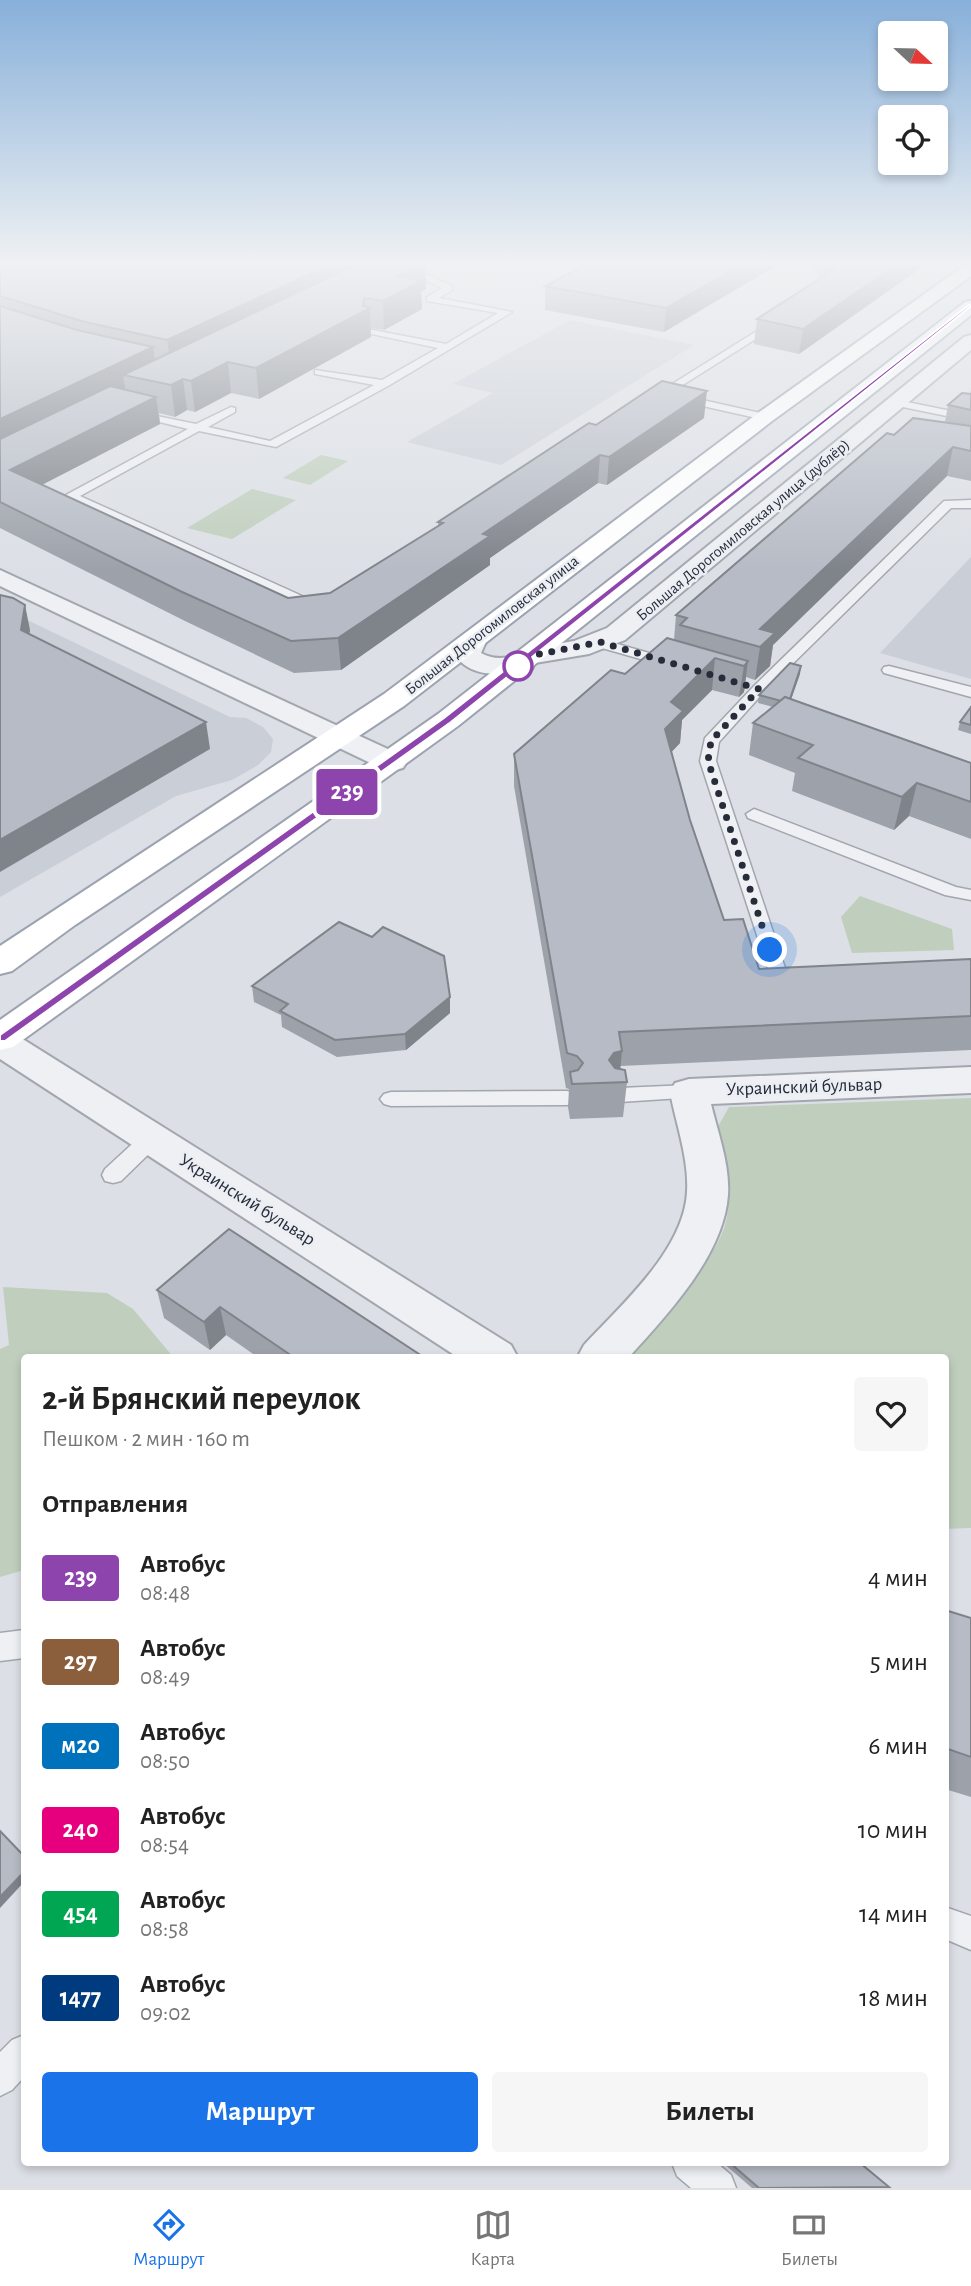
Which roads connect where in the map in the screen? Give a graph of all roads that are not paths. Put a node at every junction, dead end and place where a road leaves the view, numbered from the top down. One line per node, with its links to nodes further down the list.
1 (413, 367): 7 (lane)
2 (706, 367): 8 (lane)
3 (834, 367): 13 (main road, Большая Дорогомиловская улица)
4 (894, 367): 21 (main road)
5 (941, 367): 9 (street, Большая Дорогомиловская улица (дублёр))
6 (319, 372): 7 (lane)
7 (384, 384): 15 (lane)
8 (661, 394): 11 (lane); 13 (lane)
9 (897, 402): 14 (lane); 20 (street, Большая Дорогомиловская улица (дублёр))
10 (121, 403): 15 (lane)
11 (638, 409)
12 (231, 410): 15 (lane)
13 (765, 417): 19 (main road, Большая Дорогомиловская улица)
14 (971, 418)
15 (198, 427): 18 (lane)
16 (971, 505): 30 (lane)
17 (0, 577): 25 (street)
18 (334, 603)
19 (473, 642): 21 (street, Большая Дорогомиловская улица (дублёр)); 25 (main road, Большая Дорогомиловская улица)
20 (600, 642): 21 (street, Большая Дорогомиловская улица (дублёр)); 22 (lane)
21 (526, 660): 26 (main road)
22 (693, 670)
23 (889, 670): 24 (lane)
24 (971, 692)
25 (340, 738): 26 (street); 29 (main road, Большая Дорогомиловская улица)
26 (392, 762): 31 (main road)
27 (754, 814): 28 (lane)
28 (971, 895)
29 (0, 963)
30 (818, 972)
31 (0, 1040): 37 (street, Украинский бульвар)
32 (971, 1080): 33 (street, Украинский бульвар)
33 (689, 1092): 34 (lane); 40 (street)
34 (620, 1096)
35 (567, 1098): 36 (lane)
36 (391, 1099)
37 (151, 1139): 38 (lane); 39 (street, Украинский бульвар)
38 (113, 1175)
39 (489, 1354)
40 (603, 1354)
41 (21, 1644): 42 (lane)
42 (0, 1647)
43 (949, 1925): 44 (lane)
44 (971, 1933)
45 (21, 2055): 46 (lane)
46 (0, 2078)
47 (694, 2166): 48 (lane)
48 (718, 2188)

